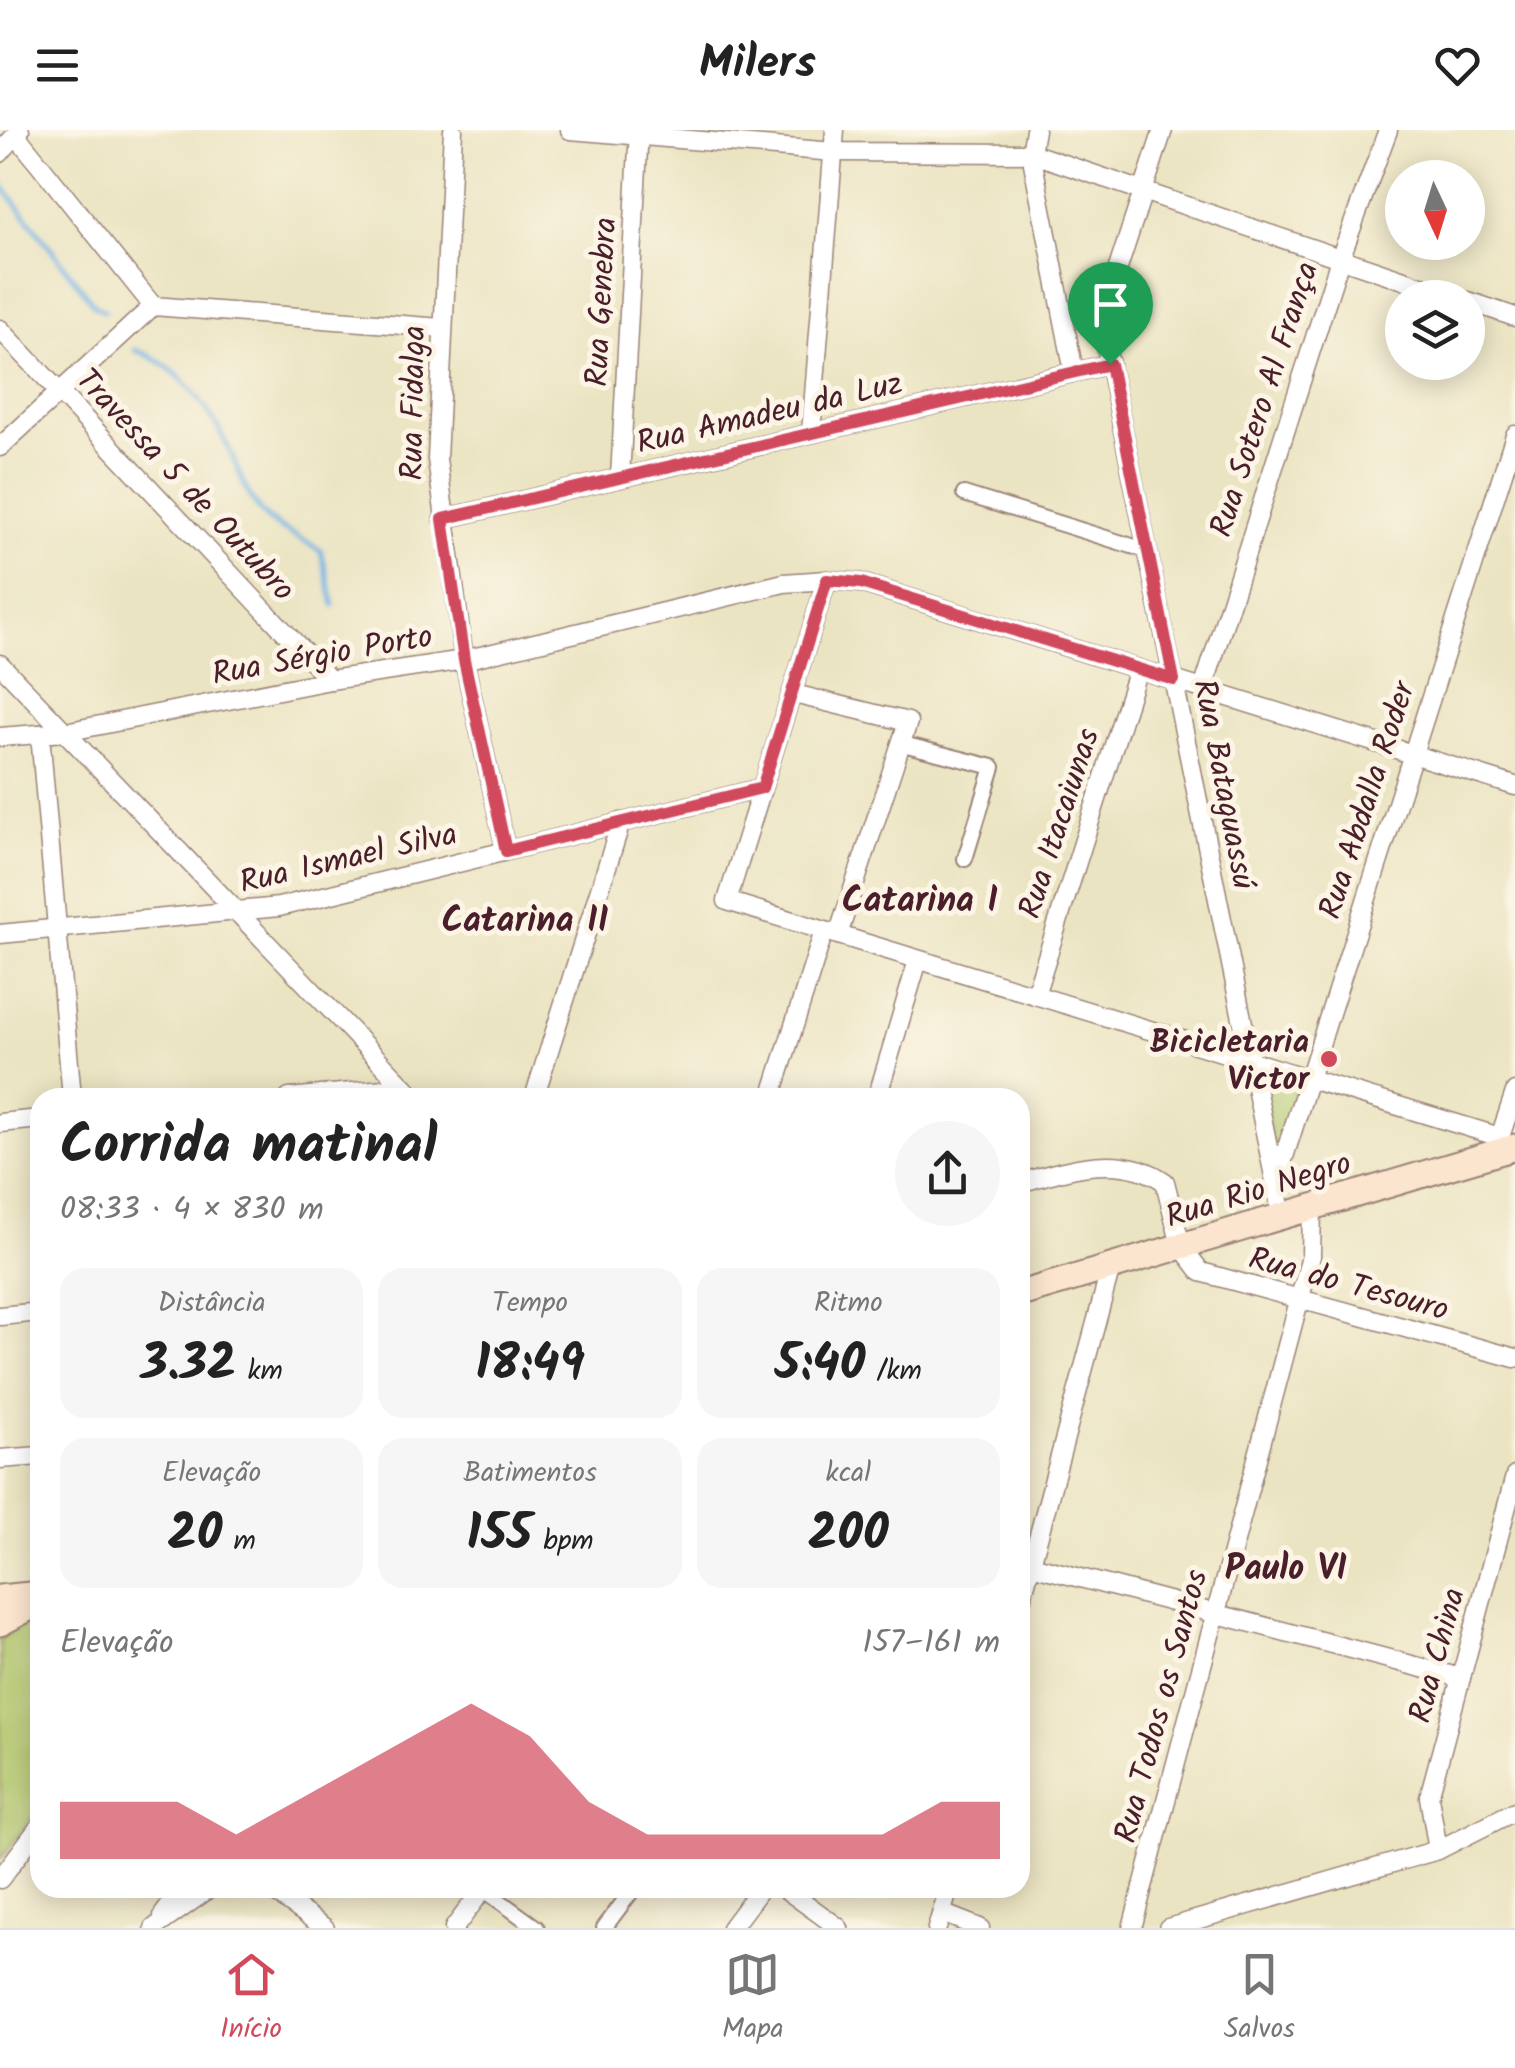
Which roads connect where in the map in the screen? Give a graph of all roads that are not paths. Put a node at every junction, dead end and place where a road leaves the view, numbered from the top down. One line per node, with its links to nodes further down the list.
1 (453, 130): 18 (street, Rua Fidalga)
2 (570, 130): 7 (street)
3 (836, 130): 9 (street)
4 (1035, 130): 10 (street)
5 (1163, 130): 12 (street, Rua Bataguassú)
6 (1388, 130): 13 (street, Rua Sotero Al França)
7 (639, 132): 9 (street); 26 (street, Rua Genebra)
8 (18, 133): 11 (street); 15 (street)
9 (834, 152): 10 (street); 23 (street)
10 (1031, 153): 12 (street); 21 (street)
11 (0, 154)
12 (1141, 191): 13 (street); 20 (street, Rua Bataguassú)
13 (1340, 259): 14 (street); 36 (street, Rua Sotero Al França)
14 (1402, 280)
15 (153, 306): 18 (street); 22 (street)
16 (1485, 306): 17 (street)
17 (1515, 316)
18 (442, 328): 28 (street, Rua Fidalga)
19 (0, 329): 22 (street, Travessa 5 de Outubro)
20 (1110, 364): 21 (street, Rua Amadeu da Luz); 29 (street, Rua Bataguassú)
21 (1074, 372): 23 (street, Rua Amadeu da Luz)
22 (58, 392): 25 (street); 34 (street, Travessa 5 de Outubro)
23 (811, 433): 26 (street, Rua Amadeu da Luz)
24 (1515, 436): 42 (street, Rua Abdalla Roder)
25 (0, 447)
26 (620, 478): 28 (street, Rua Amadeu da Luz)
27 (964, 494): 29 (street)
28 (443, 519): 31 (street, Rua Fidalga)
29 (1148, 551): 35 (street, Rua Bataguassú)
30 (827, 580): 31 (street, Rua Sérgio Porto); 33 (street, Rua Sérgio Porto); 37 (street)
31 (464, 660): 34 (street, Rua Sérgio Porto); 46 (street, Rua Fidalga)
32 (0, 664): 38 (street)
33 (1138, 669): 35 (street, Rua Sérgio Porto); 53 (street, Rua Itacaiunas)
34 (330, 680): 38 (street, Rua Sérgio Porto)
35 (1174, 680): 36 (street, Rua Sérgio Porto); 54 (street, Rua Bataguassú)
36 (1202, 689): 42 (street, Rua Sérgio Porto)
37 (794, 694): 41 (street); 44 (street)
38 (65, 732): 39 (street, Rua Sérgio Porto); 48 (street)
39 (40, 734): 40 (street, Rua Sérgio Porto); 49 (street)
40 (0, 738)
41 (903, 744): 47 (street); 50 (street)
42 (1412, 754): 43 (street, Rua Sérgio Porto); 55 (street, Rua Abdalla Roder)
43 (1515, 786)
44 (762, 788): 45 (street, Rua Ismael Silva); 50 (street)
45 (622, 822): 46 (street, Rua Ismael Silva); 58 (street)
46 (506, 851): 48 (street, Rua Ismael Silva)
47 (965, 859)
48 (239, 914): 49 (street, Rua Ismael Silva); 57 (street)
49 (57, 929): 51 (street, Rua Ismael Silva); 56 (street)
50 (831, 933): 52 (street); 59 (street)
51 (0, 934)
52 (918, 960): 53 (street); 60 (street)
53 (1035, 995): 54 (street)
54 (1251, 1062): 55 (street); 66 (street, Rua Bataguassú)
55 (1309, 1079): 64 (street); 66 (street, Rua Abdalla Roder)
56 (71, 1088)
57 (406, 1088)
58 (537, 1088)
59 (776, 1088)
60 (880, 1088)
61 (1515, 1092): 64 (street)
62 (30, 1121): 63 (street)
63 (0, 1123)
64 (1506, 1145): 67 (main road, Rua Rio Negro)
65 (1030, 1180): 69 (street)
66 (1275, 1184): 68 (street, Rua Bataguassú)
67 (1312, 1207): 68 (main road, Rua Rio Negro); 72 (street, Rua Todos os Santos)
68 (1282, 1216): 69 (main road, Rua Rio Negro)
69 (1181, 1246): 70 (main road, Rua Rio Negro); 72 (street, Rua do Tesouro)
70 (1110, 1267): 71 (main road, Rua Rio Negro); 79 (street)
71 (1030, 1291)
72 (1299, 1301): 75 (street, Rua do Tesouro); 84 (street, Rua Todos os Santos)
73 (30, 1313): 74 (street)
74 (0, 1316)
75 (1515, 1358)
76 (30, 1457): 77 (street)
77 (0, 1459)
78 (1515, 1476): 86 (street, Rua China)
79 (1031, 1565): 80 (street); 84 (street)
80 (1030, 1569)
81 (30, 1595): 82 (main road)
82 (0, 1598)
83 (30, 1607): 85 (main road)
84 (1216, 1614): 86 (street); 108 (street, Rua Todos os Santos)
85 (0, 1622)
86 (1461, 1678): 89 (street, Rua China)
87 (1515, 1811): 89 (street)
88 (30, 1839): 90 (street)
89 (1438, 1850): 109 (street)
90 (0, 1879)
91 (176, 1898): 100 (street)
92 (196, 1898): 100 (street)
93 (283, 1898): 101 (street)
94 (476, 1898): 102 (street)
95 (496, 1898): 103 (street)
96 (626, 1898): 104 (street)
97 (754, 1898): 105 (street)
98 (798, 1898): 106 (street)
99 (940, 1920): 107 (street)
100 (154, 1928)
101 (325, 1928)
102 (454, 1928)
103 (537, 1928)
104 (604, 1928)
105 (731, 1928)
106 (839, 1928)
107 (980, 1928)
108 (1132, 1928)
109 (1168, 1928)

